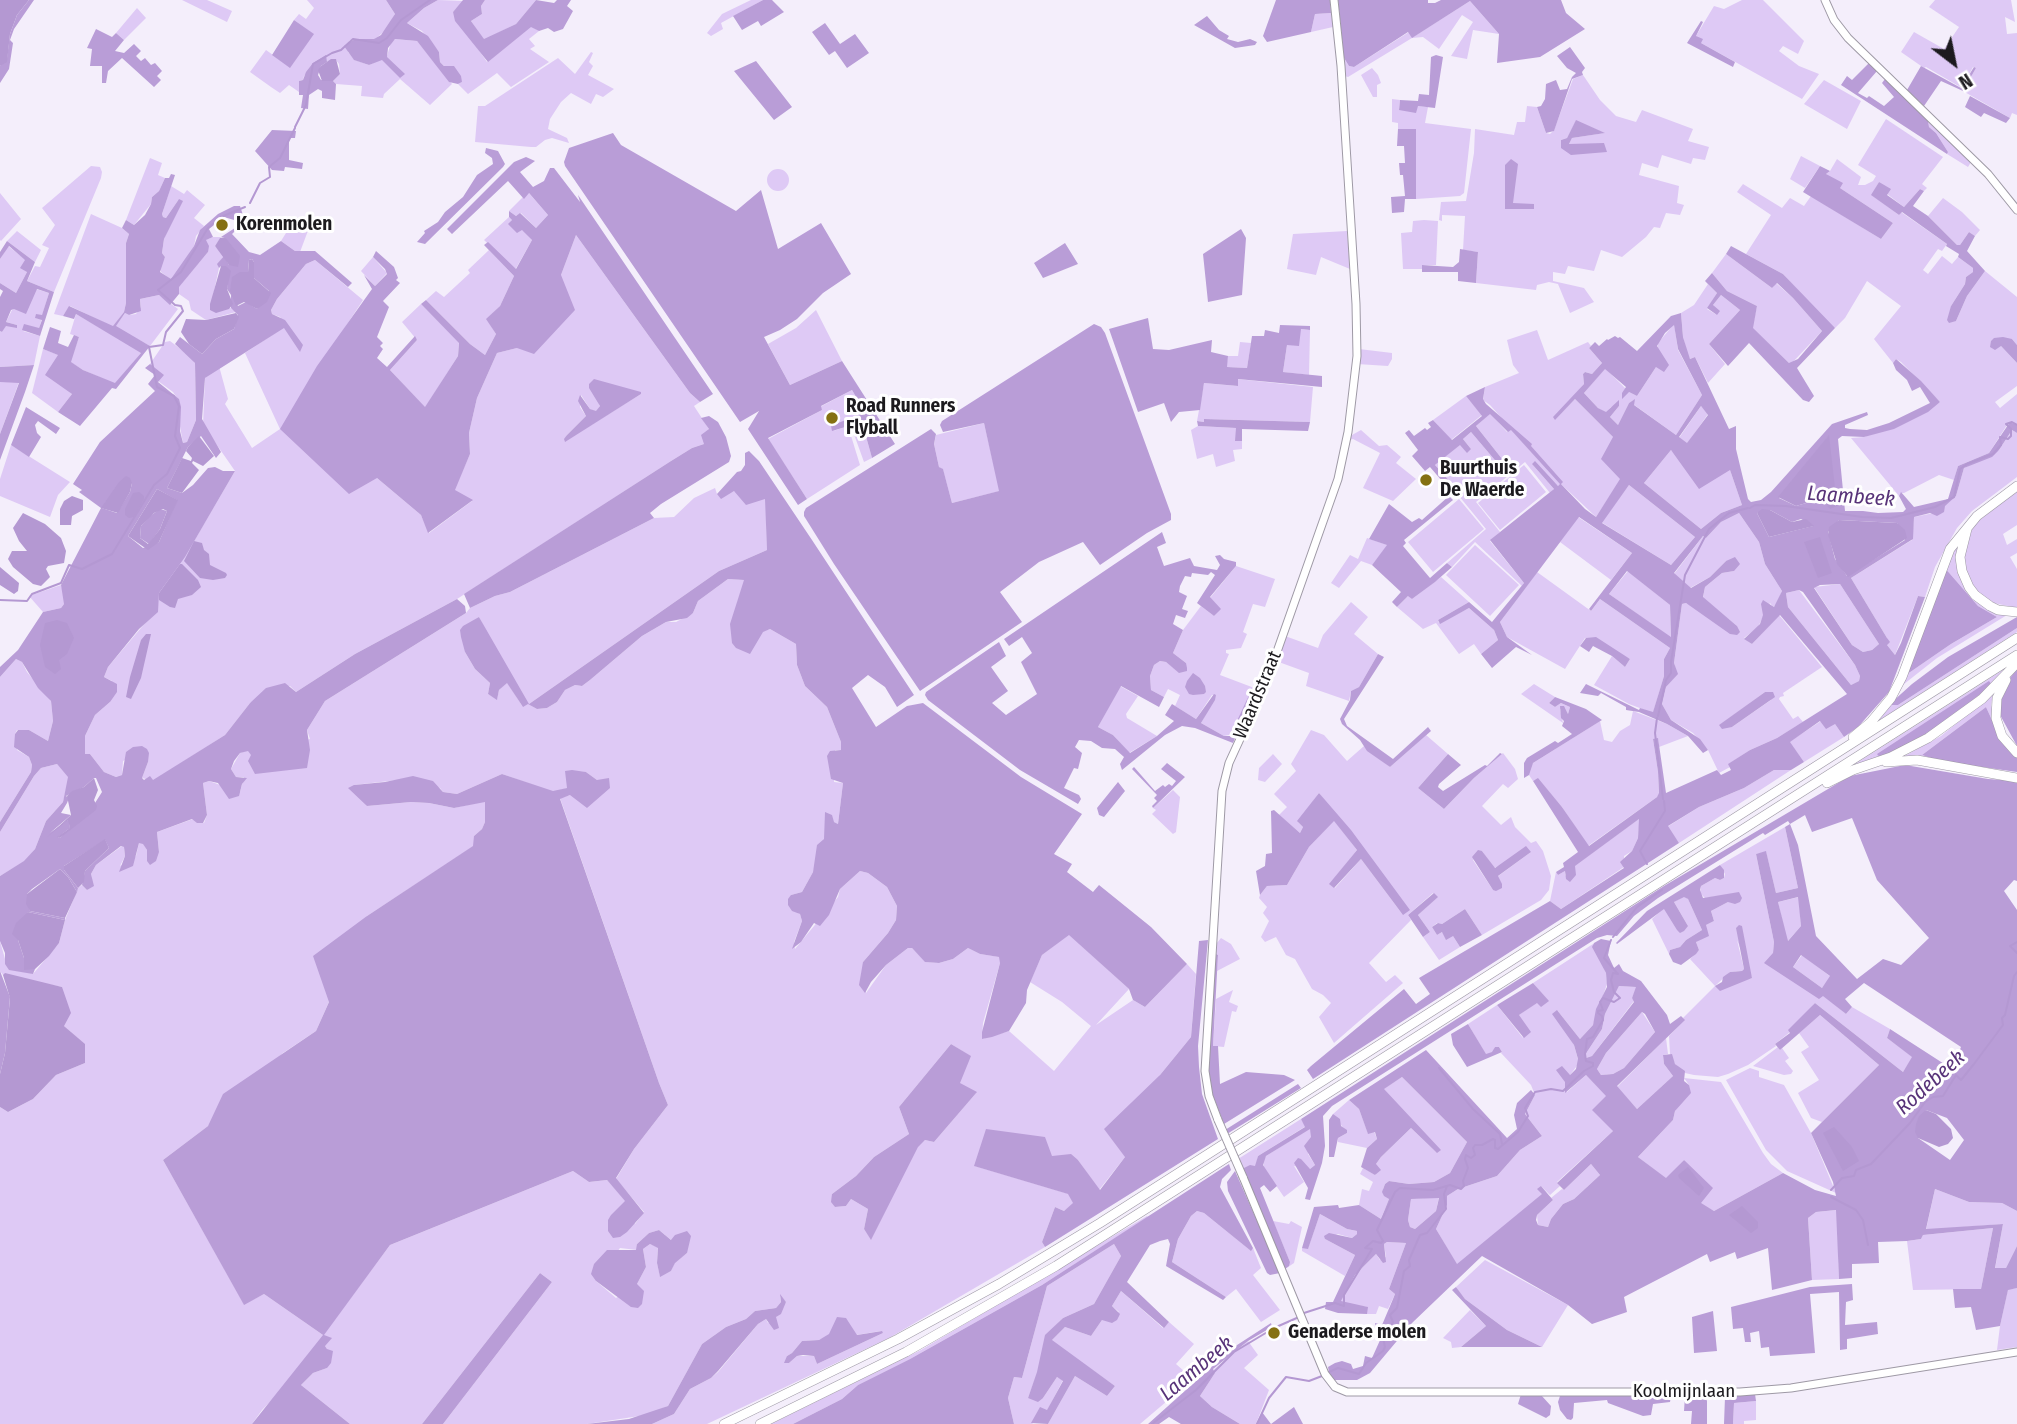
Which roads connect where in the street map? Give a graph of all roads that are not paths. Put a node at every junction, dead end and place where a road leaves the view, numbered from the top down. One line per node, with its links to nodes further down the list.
1 (1334, 0): 16 (street, Waardstraat, bridge)
2 (1825, 0): 3 (street)
3 (2017, 210)
4 (2017, 486): 5 (highway)
5 (1969, 525): 6 (highway); 10 (highway)
6 (2017, 612)
7 (2017, 638): 10 (highway)
8 (2017, 655): 14 (highway)
9 (2017, 665): 11 (highway); 12 (highway)
10 (1840, 751): 17 (highway)
11 (2017, 753)
12 (1861, 767): 13 (highway); 14 (highway)
13 (2017, 778)
14 (1746, 828): 18 (highway)
15 (2017, 1352): 16 (street, Koolmijnlaan)
16 (1347, 1392)
17 (724, 1424)
18 (760, 1424)

